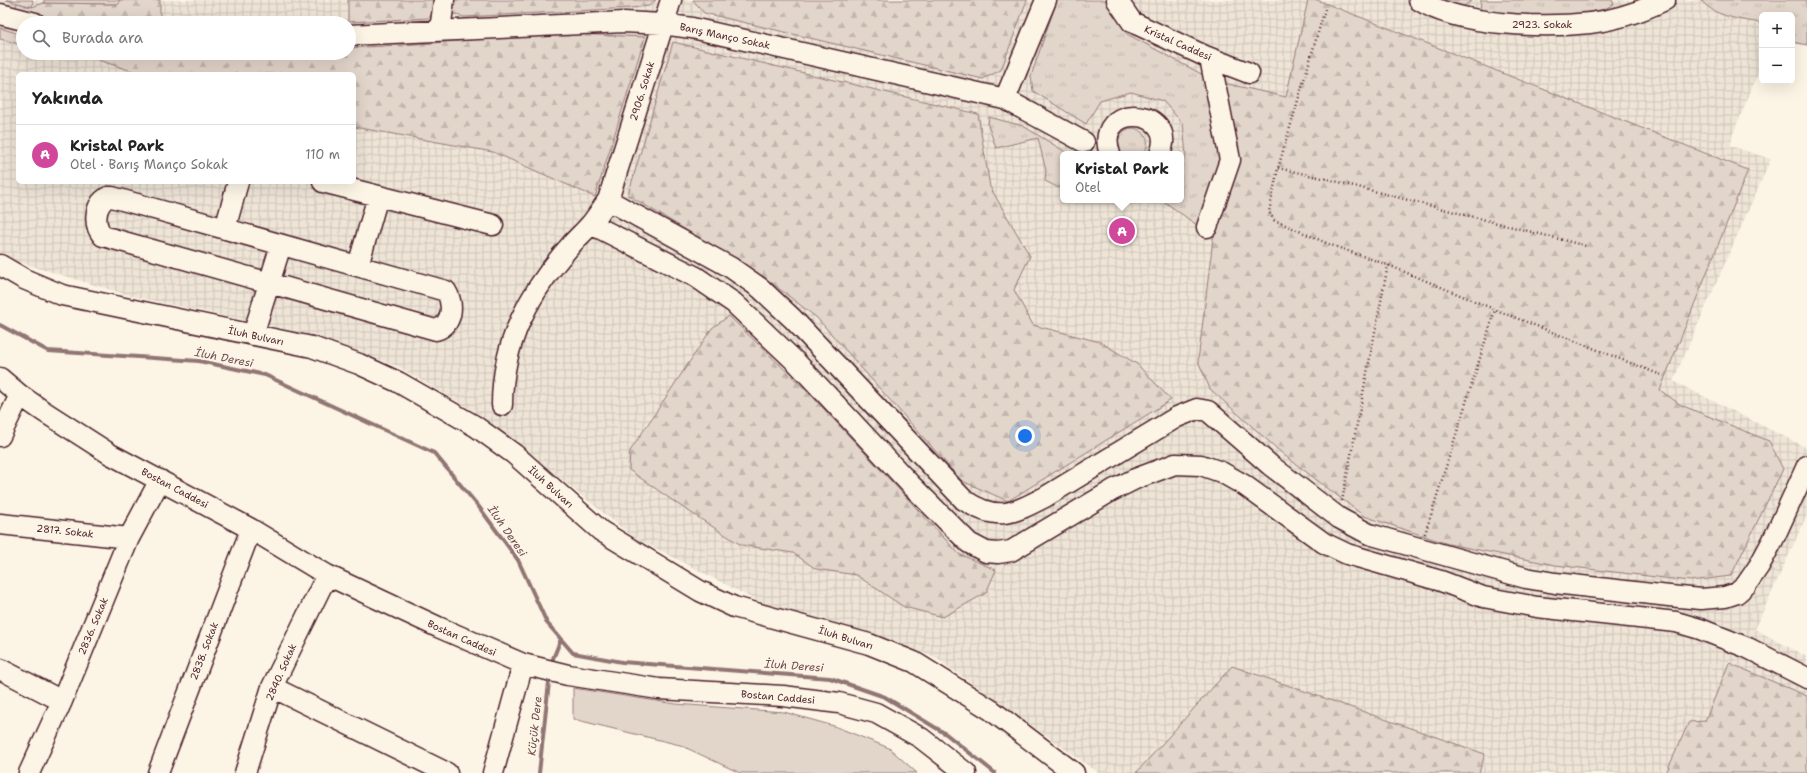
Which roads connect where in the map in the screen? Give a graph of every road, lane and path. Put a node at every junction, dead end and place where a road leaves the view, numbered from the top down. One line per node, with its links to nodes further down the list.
1 (444, 0): 13 (street)
2 (671, 0): 12 (street, 2906. Sokak)
3 (1046, 0): 17 (street)
4 (1117, 0): 11 (street, Kristal Caddesi)
5 (1136, 0): 11 (street)
6 (1419, 0): 7 (street, 2923. Sokak)
7 (1665, 0)
8 (1325, 9): 23 (path)
9 (0, 14): 10 (street)
10 (16, 18)
11 (1132, 22): 15 (street, Kristal Caddesi)
12 (662, 24): 13 (street, Barış Manço Sokak); 17 (street, Barış Manço Sokak); 26 (street, 2906. Sokak)
13 (440, 31): 14 (street, Barış Manço Sokak)
14 (356, 35)
15 (1210, 58): 16 (street, Kristal Caddesi); 30 (street)
16 (1249, 73)
17 (1005, 99): 19 (street, Barış Manço Sokak)
18 (1111, 129): 19 (street); 21 (street); 22 (street)
19 (1084, 142): 20 (street, Barış Manço Sokak)
20 (1098, 151)
21 (1109, 151)
22 (1160, 151)
23 (1278, 168): 33 (path); 35 (path)
24 (237, 184): 31 (street)
25 (331, 184): 27 (street)
26 (610, 192): 28 (street, 2906. Sokak); 47 (street)
27 (378, 196): 29 (street); 36 (street)
28 (591, 224): 43 (street, 2906. Sokak); 55 (street)
29 (493, 225)
30 (1207, 227)
31 (225, 229): 32 (street); 37 (street)
32 (281, 245): 36 (street); 37 (street)
33 (1586, 246)
34 (0, 265): 39 (street, İluh Bulvarı)
35 (1388, 265): 38 (path); 47 (path)
36 (358, 266): 37 (street)
37 (270, 283): 39 (street)
38 (1496, 310): 40 (path); 51 (path)
39 (253, 335): 64 (street, İluh Bulvarı)
40 (1661, 375)
41 (0, 378): 42 (street, Bostan Caddesi)
42 (20, 395): 44 (street); 46 (street, Bostan Caddesi)
43 (502, 405)
44 (0, 436)
45 (1807, 466): 51 (street)
46 (160, 480): 49 (street, Bostan Caddesi); 50 (street, 2836. Sokak)
47 (1339, 518): 51 (street)
48 (0, 524): 50 (street, 2817. Sokak)
49 (251, 529): 52 (street, Bostan Caddesi); 59 (street, 2838. Sokak)
50 (129, 538): 57 (street, 2836. Sokak)
51 (1420, 550)
52 (327, 575): 53 (street, Bostan Caddesi); 56 (street, 2840. Sokak)
53 (523, 664): 62 (street); 63 (street, Bostan Caddesi)
54 (0, 669): 57 (street)
55 (1807, 678)
56 (272, 687): 60 (street, 2840. Sokak); 61 (street)
57 (62, 701): 58 (street, 2836. Sokak)
58 (29, 773)
59 (158, 773)
60 (245, 773)
61 (447, 773)
62 (493, 773)
63 (966, 773)
64 (1074, 773)

